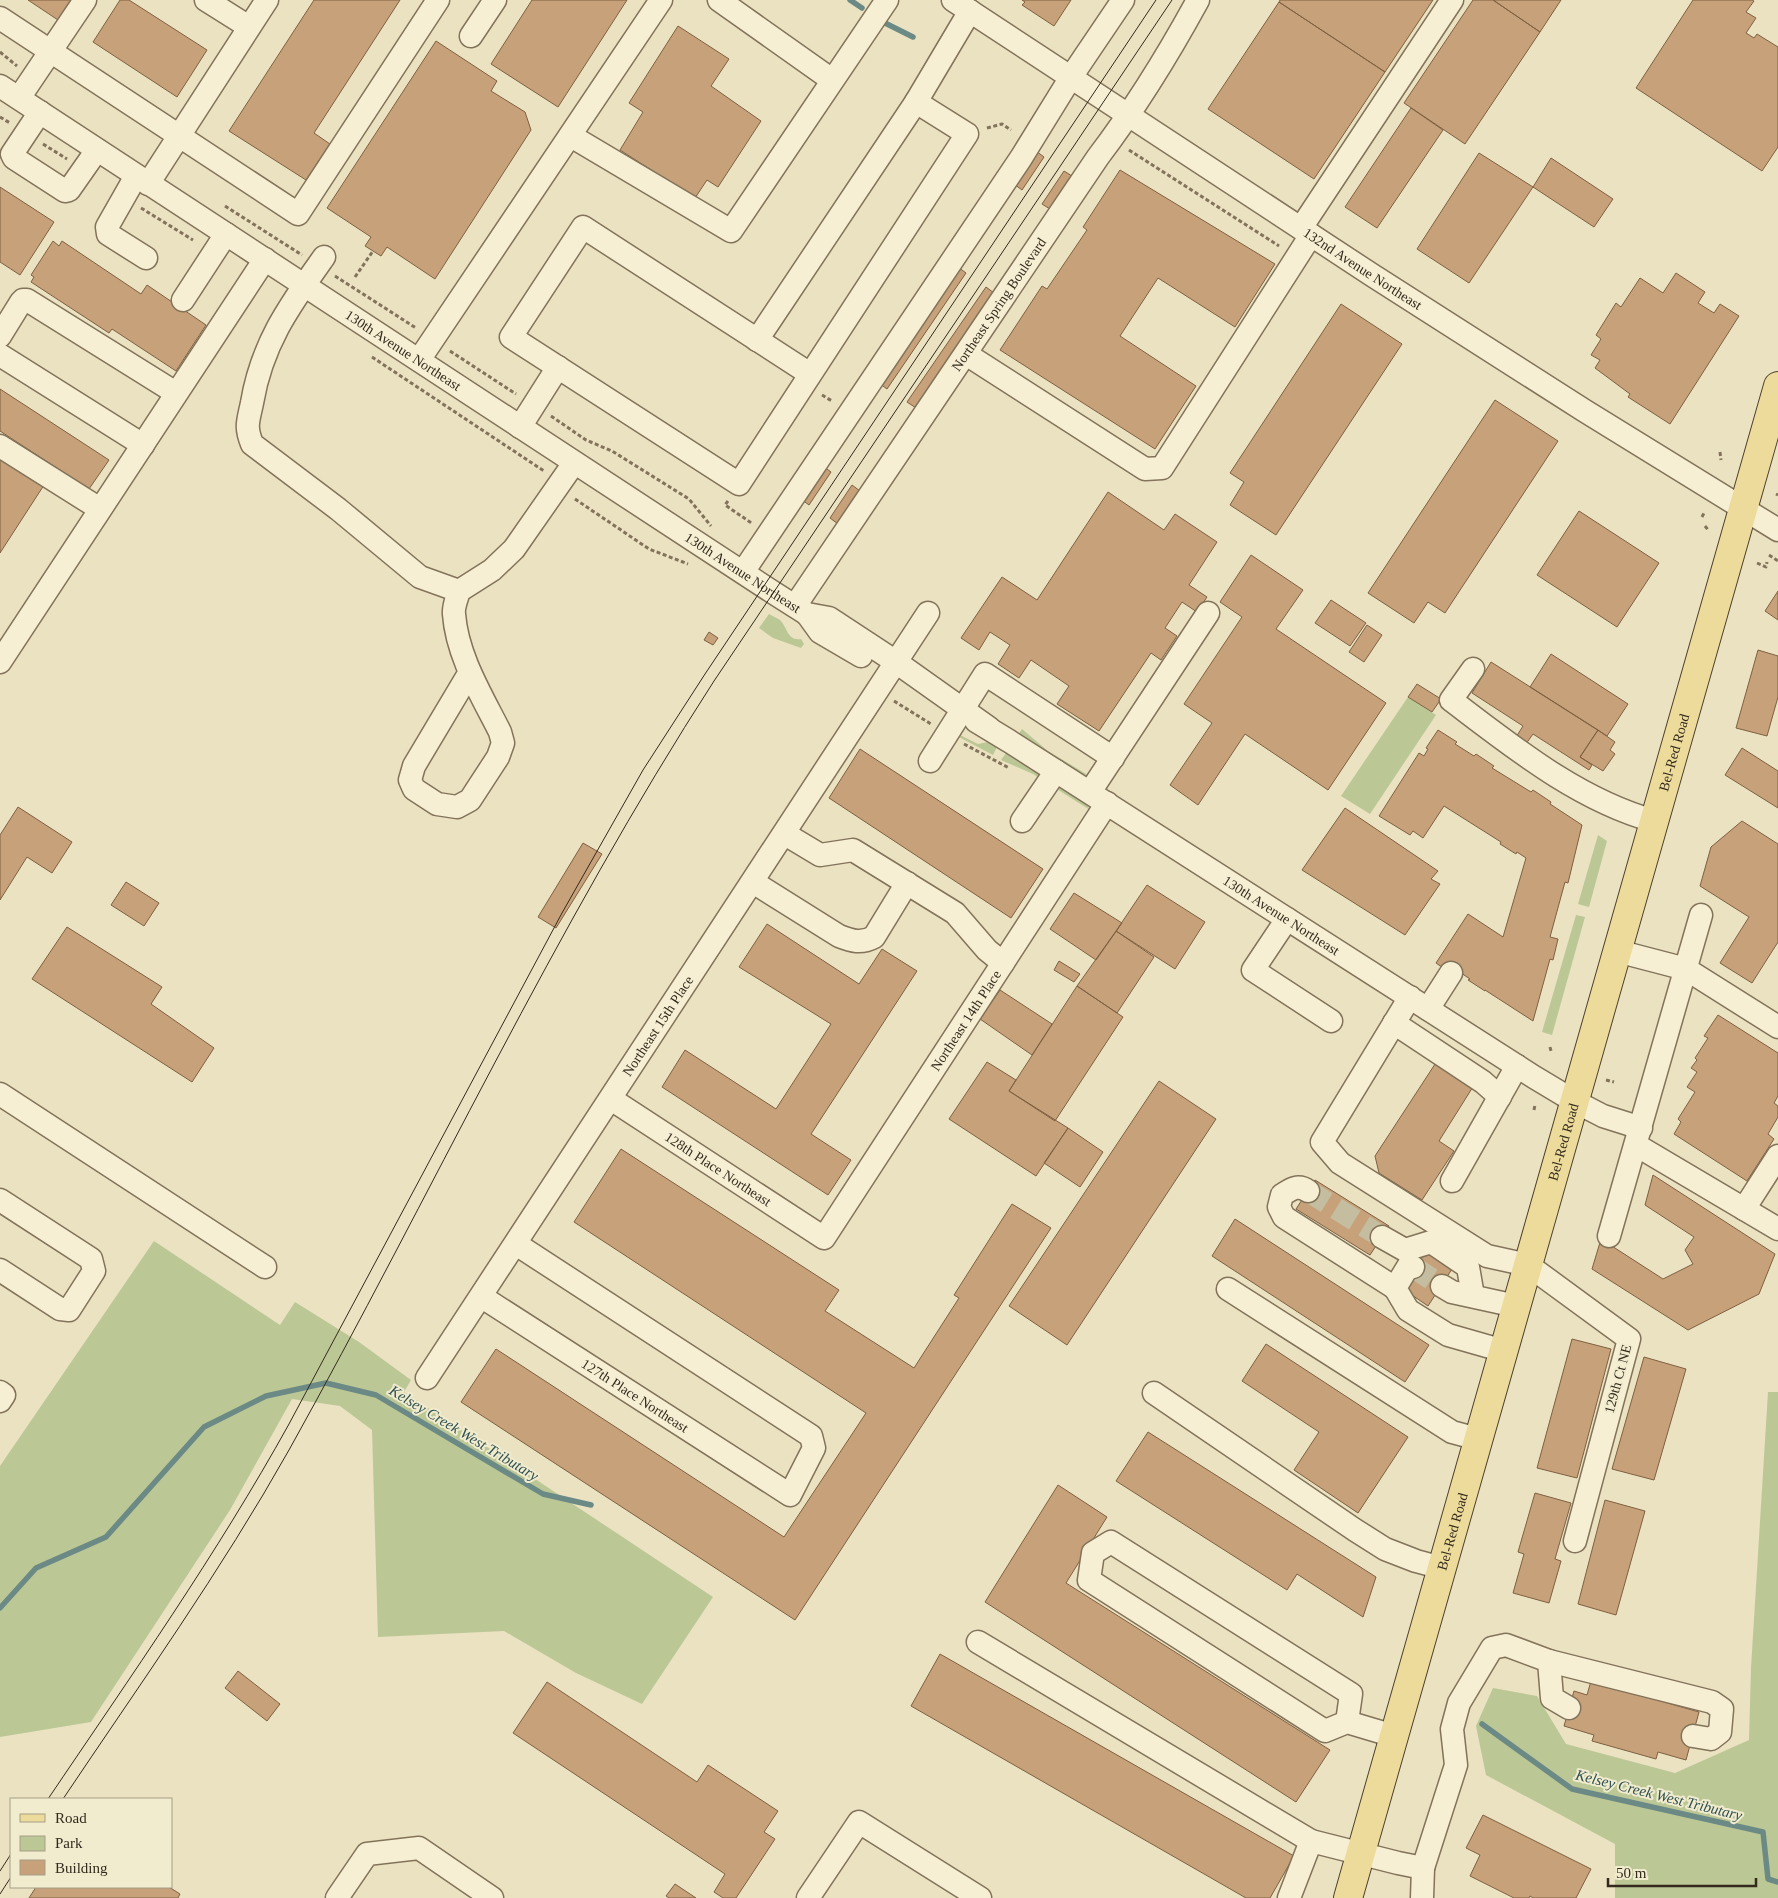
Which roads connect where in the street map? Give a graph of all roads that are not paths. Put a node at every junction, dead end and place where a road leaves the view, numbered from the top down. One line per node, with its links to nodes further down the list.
1 (85, 0): 16 (street)
2 (206, 0): 14 (street)
3 (267, 0): 14 (street)
4 (438, 0): 24 (street)
5 (495, 0): 15 (street)
6 (661, 0): 25 (street)
7 (719, 0): 18 (street)
8 (886, 0): 18 (street)
9 (1123, 0): 17 (street)
10 (1198, 0): 23 (street, Northeast Spring Boulevard)
11 (1452, 0): 29 (street)
12 (962, 5): 17 (street, 132nd Avenue Northeast); 21 (street)
13 (0, 18): 16 (street)
14 (249, 27): 24 (street)
15 (471, 36)
16 (50, 52): 20 (street); 24 (street)
17 (1071, 77): 23 (street, 132nd Avenue Northeast); 51 (street)
18 (832, 80): 25 (street)
19 (0, 86): 20 (street, 130th Avenue Northeast)
20 (19, 98): 22 (street, 130th Avenue Northeast)
21 (916, 102): 36 (street); 41 (street)
22 (40, 112): 26 (street, 130th Avenue Northeast); 26 (street)
23 (1130, 115): 29 (street, 132nd Avenue Northeast); 38 (street, Northeast Spring Boulevard)
24 (179, 136): 27 (street)
25 (571, 136): 39 (street)
26 (97, 150): 27 (street, 130th Avenue Northeast)
27 (142, 180): 28 (street, 130th Avenue Northeast); 30 (street)
28 (226, 234): 31 (street, 130th Avenue Northeast); 34 (street)
29 (1305, 237): 38 (street); 48 (street, 132nd Avenue Northeast)
30 (146, 258)
31 (265, 259): 33 (street, 130th Avenue Northeast); 43 (street)
32 (321, 261): 33 (street)
33 (304, 285): 39 (street, 130th Avenue Northeast); 52 (street)
34 (183, 300)
35 (0, 336): 43 (street)
36 (757, 340): 40 (street); 41 (street)
37 (0, 354): 45 (street)
38 (966, 354): 53 (street, Northeast Spring Boulevard)
39 (419, 360): 44 (street, 130th Avenue Northeast)
40 (558, 367): 41 (street); 44 (street)
41 (814, 383)
42 (1778, 386): 48 (main road, Bel-Red Road)
43 (176, 393): 45 (street)
44 (520, 427): 47 (street, 130th Avenue Northeast)
45 (143, 445): 49 (street)
46 (0, 446): 49 (street)
47 (574, 463): 51 (street, 130th Avenue Northeast); 52 (street)
48 (1744, 508): 50 (street, 132nd Avenue Northeast); 66 (main road, Bel-Red Road)
49 (100, 509): 56 (street)
50 (1778, 530)
51 (742, 572): 53 (street, 130th Avenue Northeast)
52 (459, 591): 59 (street)
53 (801, 610): 57 (street, 130th Avenue Northeast)
54 (928, 613): 57 (street, Northeast 15th Place)
55 (1208, 613): 61 (street, Northeast 14th Place)
56 (2, 654)
57 (892, 667): 60 (street, 130th Avenue Northeast); 67 (street, Northeast 15th Place)
58 (1473, 669): 66 (street)
59 (470, 672): 59 (street)
60 (962, 711): 61 (street); 62 (street); 63 (street, 130th Avenue Northeast)
61 (1113, 758): 64 (street, Northeast 14th Place)
62 (930, 761)
63 (1056, 770): 64 (street, 130th Avenue Northeast); 65 (street)
64 (1099, 798): 71 (street, 130th Avenue Northeast); 73 (street, Northeast 14th Place)
65 (1022, 821)
66 (1654, 821): 72 (main road, Bel-Red Road)
67 (785, 834): 68 (street, Northeast 15th Place); 69 (street)
68 (753, 882): 69 (street); 83 (street, Northeast 15th Place)
69 (907, 883): 73 (street)
70 (1701, 915): 74 (street)
71 (1287, 918): 76 (street, 130th Avenue Northeast); 77 (street)
72 (1617, 951): 74 (street); 84 (main road, Bel-Red Road)
73 (1003, 963): 94 (street, Northeast 14th Place)
74 (1686, 969): 79 (street); 85 (street)
75 (1451, 973): 76 (street)
76 (1419, 1003): 78 (street); 80 (street, 130th Avenue Northeast)
77 (1331, 1021)
78 (1394, 1023): 82 (street); 96 (street)
79 (1778, 1027)
80 (1517, 1066): 82 (street); 84 (street, 130th Avenue Northeast)
81 (0, 1094): 97 (street)
82 (1500, 1097): 87 (street)
83 (611, 1099): 94 (street, 128th Place Northeast); 95 (street, Northeast 15th Place)
84 (1574, 1102): 85 (street, 130th Avenue Northeast); 96 (main road, Bel-Red Road)
85 (1638, 1136): 90 (street, 130th Avenue Northeast); 92 (street)
86 (1778, 1156): 90 (street)
87 (1452, 1181)
88 (1308, 1191): 101 (street)
89 (0, 1200): 99 (street)
90 (1744, 1209): 91 (street, 130th Avenue Northeast)
91 (1778, 1229)
92 (1610, 1236)
93 (1382, 1237): 104 (street)
94 (824, 1238)
95 (516, 1244): 103 (street, Northeast 15th Place); 103 (street, 127th Place Northeast)
96 (1528, 1265): 105 (main road, Bel-Red Road); 110 (street, 129th Ct NE)
97 (265, 1267)
98 (1413, 1267): 101 (street)
99 (0, 1270)
100 (1442, 1286): 104 (street)
101 (1395, 1288): 106 (street)
102 (1228, 1289): 109 (street)
103 (482, 1296): 107 (street, Northeast 15th Place)
104 (1473, 1296): 105 (street)
105 (1516, 1306): 106 (main road, Bel-Red Road)
106 (1504, 1351): 109 (main road, Bel-Red Road)
107 (428, 1378)
108 (1154, 1393): 111 (street)
109 (1478, 1439): 111 (main road, Bel-Red Road)
110 (1575, 1541)
111 (1442, 1568): 116 (main road, Bel-Red Road)
112 (978, 1642): 118 (street)
113 (1549, 1661): 114 (street); 117 (street); 120 (street)
114 (1569, 1708)
115 (1346, 1722): 115 (street); 116 (street)
116 (1394, 1736): 119 (main road, Bel-Red Road)
117 (1693, 1736)
118 (1311, 1841): 119 (street); 125 (street)
119 (1361, 1853): 120 (street); 126 (main road, Bel-Red Road)
120 (1423, 1868): 127 (street)
121 (337, 1898): 122 (street)
122 (492, 1898)
123 (808, 1898): 124 (street)
124 (980, 1898)
125 (1289, 1898)
126 (1348, 1898)
127 (1422, 1898)

